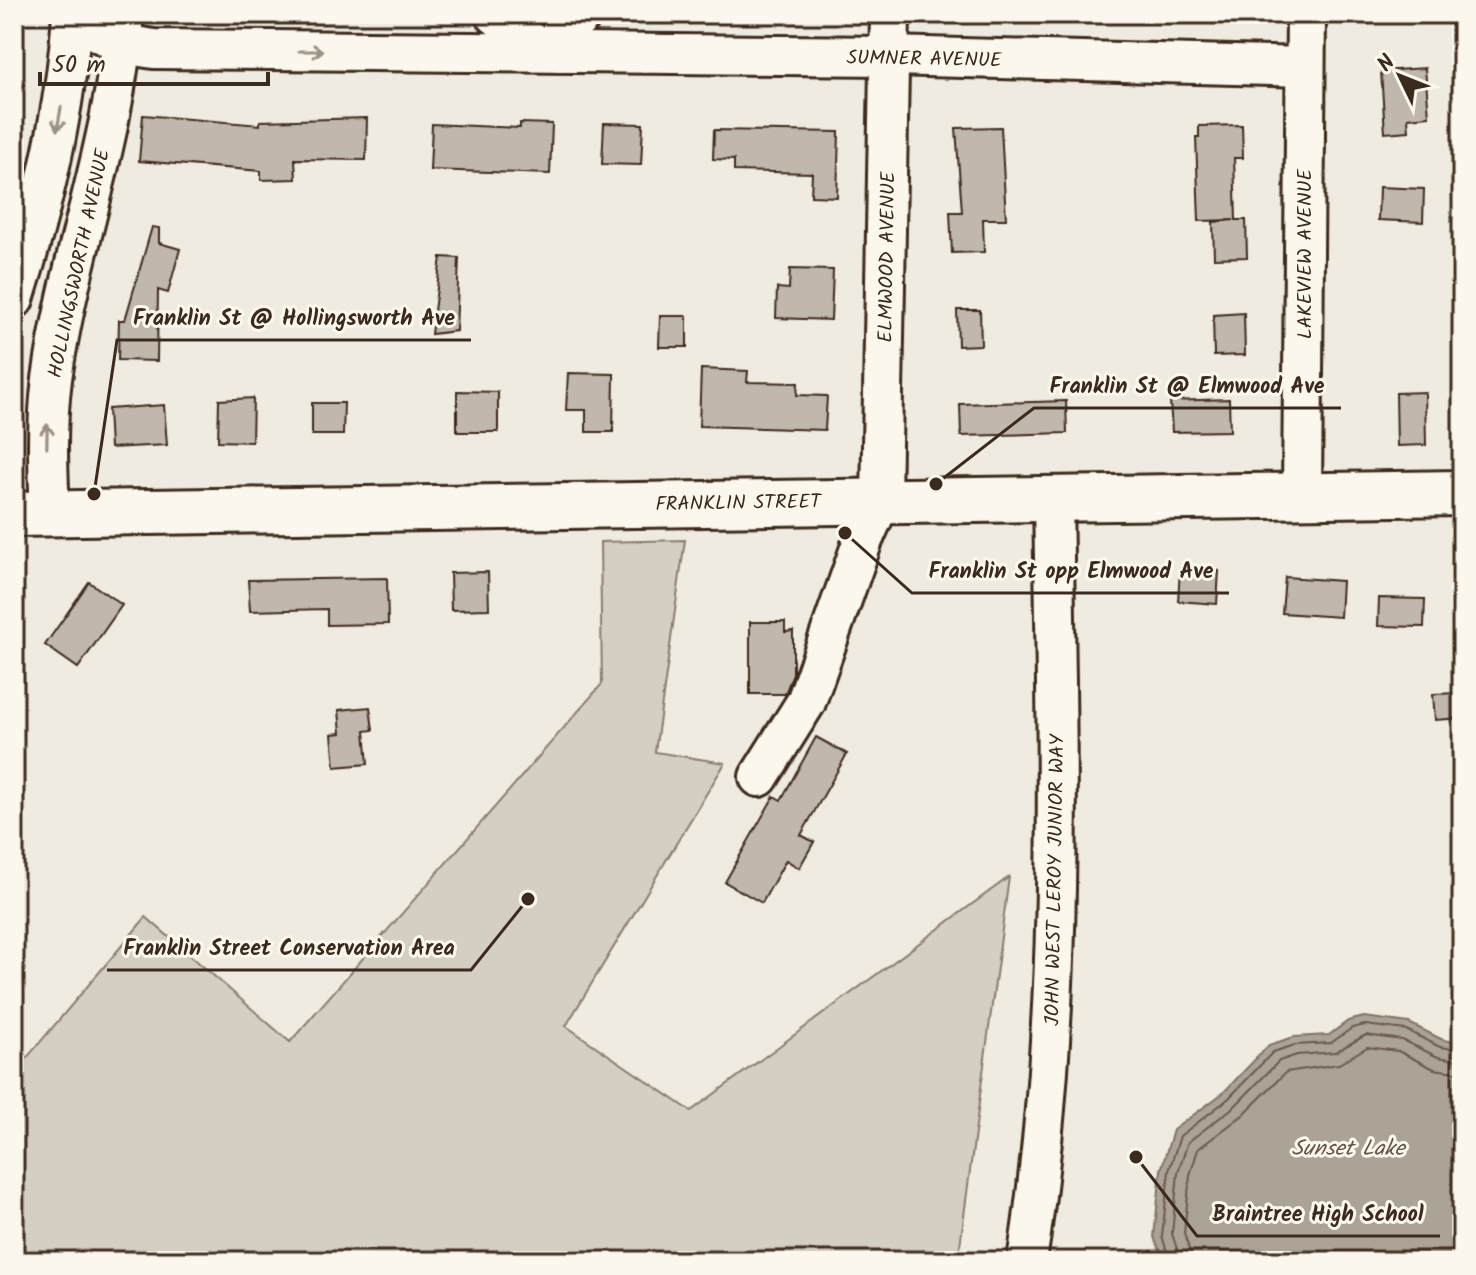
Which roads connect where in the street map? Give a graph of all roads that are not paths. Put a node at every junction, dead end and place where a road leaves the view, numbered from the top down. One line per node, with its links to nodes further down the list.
1 (495, 14): 7 (street)
2 (583, 14): 7 (street)
3 (890, 14): 8 (street, ELMWOOD AVENUE)
4 (1306, 14): 9 (street, LAKEVIEW AVENUE)
5 (75, 15): 6 (street, SUMNER AVENUE); 10 (street, one-way to 10)
6 (122, 29): 7 (street, SUMNER AVENUE, one-way to 7); 11 (street, HOLLINGSWORTH AVENUE)
7 (543, 52): 8 (street, SUMNER AVENUE)
8 (890, 56): 9 (street, SUMNER AVENUE); 16 (street, ELMWOOD AVENUE)
9 (1305, 67): 14 (street, LAKEVIEW AVENUE)
10 (30, 181): 11 (street); 12 (street)
11 (93, 188): 17 (street, HOLLINGSWORTH AVENUE, one-way to 11)
12 (14, 299)
13 (1462, 493): 14 (main road, FRANKLIN STREET)
14 (1302, 495): 15 (main road, FRANKLIN STREET)
15 (1053, 498): 16 (main road, FRANKLIN STREET); 19 (street, JOHN WEST LEROY JUNIOR WAY)
16 (881, 500): 17 (main road, FRANKLIN STREET); 18 (street)
17 (32, 514)
18 (759, 777)
19 (1027, 1261)

